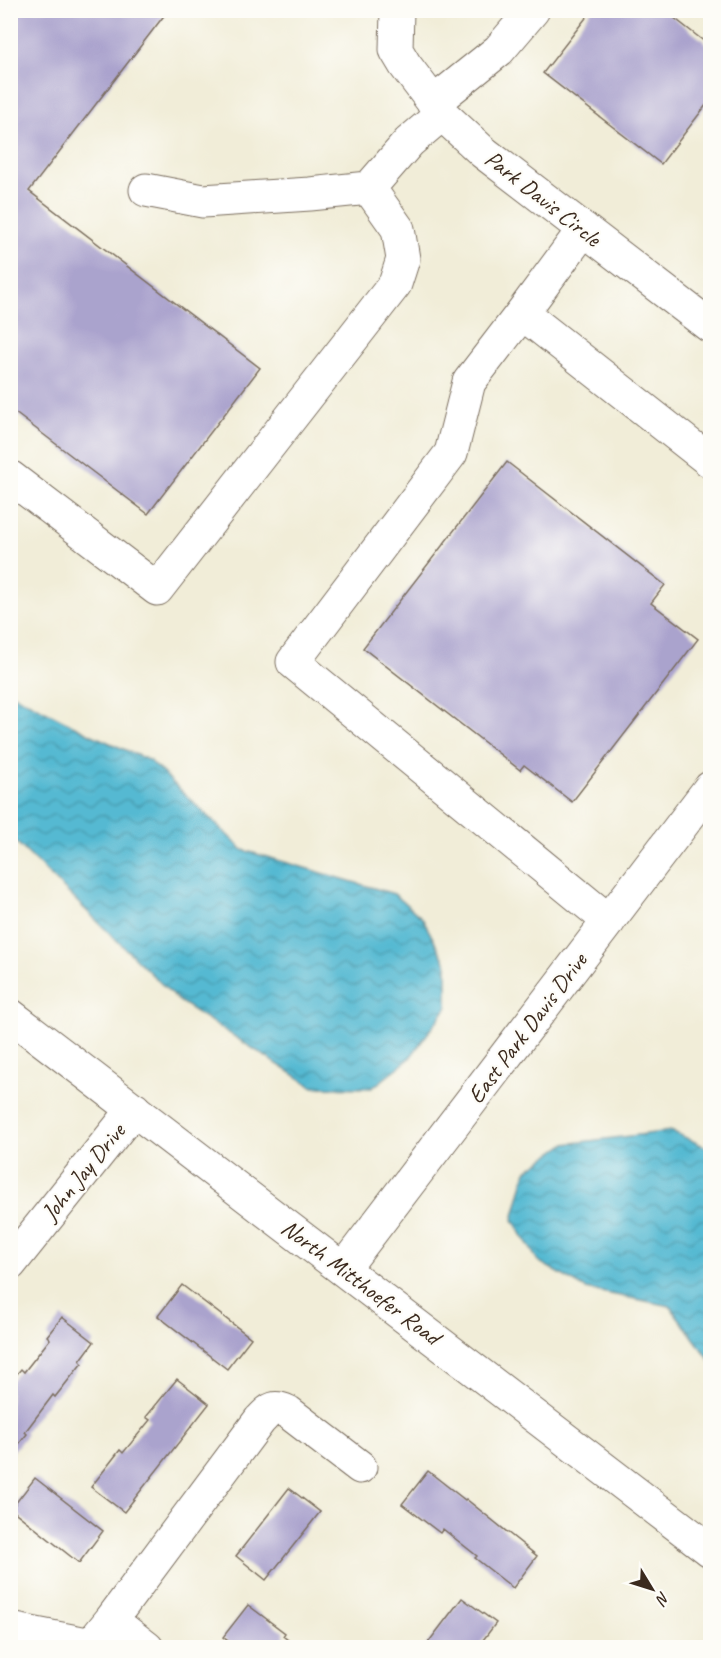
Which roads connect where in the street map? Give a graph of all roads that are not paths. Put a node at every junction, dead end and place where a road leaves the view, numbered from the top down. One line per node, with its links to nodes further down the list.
1 (397, 10): 3 (street, Park Davis Circle)
2 (533, 10): 3 (street)
3 (437, 109): 4 (street); 6 (street, Park Davis Circle)
4 (369, 188): 5 (street); 10 (street)
5 (146, 190)
6 (584, 229): 7 (street); 8 (street, Park Davis Circle)
7 (522, 313): 9 (street); 12 (street)
8 (711, 326)
9 (711, 461)
10 (10, 477)
11 (711, 788): 12 (street, East Park Davis Drive)
12 (609, 921): 16 (street, East Park Davis Drive)
13 (10, 1015): 14 (street, North Mitthoefer Road)
14 (134, 1109): 15 (street, John Jay Drive); 16 (street, North Mitthoefer Road)
15 (10, 1264)
16 (343, 1269): 18 (street, North Mitthoefer Road)
17 (360, 1467): 20 (street)
18 (711, 1550)
19 (10, 1629): 20 (street)
20 (98, 1637): 21 (street)
21 (147, 1647)

